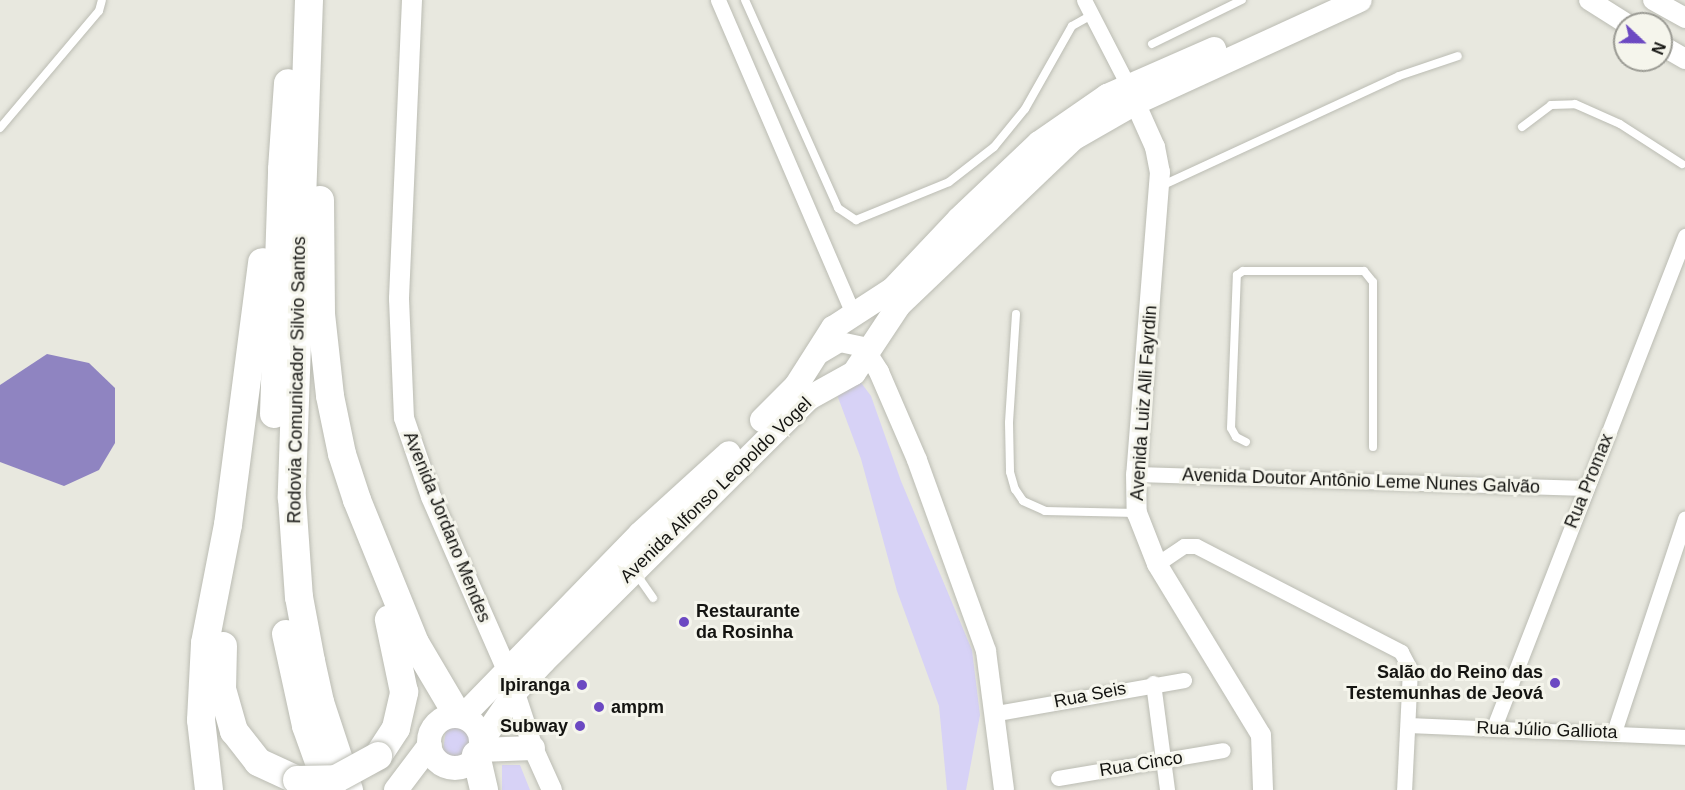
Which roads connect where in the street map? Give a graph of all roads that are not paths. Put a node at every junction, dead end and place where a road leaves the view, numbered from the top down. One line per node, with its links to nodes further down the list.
1 (102, 0): 21 (lane)
2 (291, 0): 23 (highway, Rodovia Comunicador Silvio Santos)
3 (309, 0): 60 (highway, Rodovia Comunicador Silvio Santos)
4 (319, 0): 34 (highway)
5 (412, 0): 42 (street, Avenida Jordano Mendes)
6 (718, 0): 26 (street)
7 (745, 0): 14 (lane)
8 (1084, 0): 14 (street, Avenida Luiz Alli Fayrdin)
9 (1242, 0): 17 (lane)
10 (1322, 0): 19 (main road, Avenida Alfonso Leopoldo Vogel)
11 (1360, 0): 19 (main road, Avenida Alfonso Leopoldo Vogel)
12 (1589, 0): 15 (street)
13 (1653, 0): 16 (street)
14 (1092, 15): 19 (street, Avenida Luiz Alli Fayrdin)
15 (1613, 15)
16 (1685, 18)
17 (1152, 44)
18 (1458, 56): 24 (lane)
19 (1132, 95): 24 (street, Avenida Luiz Alli Fayrdin); 26 (main road, Avenida Alfonso Leopoldo Vogel); 28 (main road, Avenida Alfonso Leopoldo Vogel)
20 (1522, 127): 22 (lane)
21 (0, 128)
22 (1682, 164)
23 (282, 169): 37 (highway); 59 (highway, Rodovia Comunicador Silvio Santos)
24 (1160, 187): 32 (street, Avenida Luiz Alli Fayrdin)
25 (1685, 236): 33 (street, Rua Promax)
26 (853, 313): 29 (main road, Avenida Alfonso Leopoldo Vogel)
27 (1016, 314): 35 (lane)
28 (868, 353): 29 (street); 39 (main road, Avenida Alfonso Leopoldo Vogel); 44 (street)
29 (813, 358): 42 (main road, Avenida Alfonso Leopoldo Vogel)
30 (1246, 442): 31 (lane)
31 (1373, 447)
32 (1136, 474): 33 (street, Avenida Doutor Antônio Leme Nunes Galvão); 35 (street, Avenida Luiz Alli Fayrdin)
33 (1586, 488): 47 (street, Rua Promax)
34 (357, 500): 37 (highway, bridge); 45 (highway)
35 (1137, 513): 38 (street, Avenida Luiz Alli Fayrdin)
36 (1685, 519): 48 (street)
37 (228, 525): 58 (highway)
38 (1157, 564): 46 (street); 66 (street, Avenida Luiz Alli Fayrdin)
39 (633, 570): 40 (lane); 42 (main road, Avenida Alfonso Leopoldo Vogel)
40 (653, 598)
41 (1184, 680): 43 (street, Rua Seis)
42 (512, 682): 45 (main road); 51 (street, Avenida Jordano Mendes); 52 (main road)
43 (1154, 683): 44 (street, Rua Seis); 54 (street)
44 (997, 713): 64 (street)
45 (460, 714): 50 (main road); 52 (main road)
46 (1410, 725): 47 (street, Rua Júlio Galliota); 67 (street)
47 (1494, 727): 48 (street, Rua Júlio Galliota)
48 (1614, 732): 49 (street, Rua Júlio Galliota)
49 (1685, 737)
50 (430, 745): 55 (main road); 57 (main road)
51 (533, 748): 52 (main road); 63 (street, Avenida Jordano Mendes)
52 (479, 749): 55 (main road); 62 (highway)
53 (1223, 750): 54 (street, Rua Cinco)
54 (1164, 761): 56 (street, Rua Cinco); 65 (street)
55 (448, 770): 57 (main road)
56 (1058, 778)
57 (416, 783): 61 (main road)
58 (209, 790)
59 (329, 790)
60 (350, 790)
61 (396, 790)
62 (484, 790)
63 (552, 790)
64 (1004, 790)
65 (1167, 790)
66 (1263, 790)
67 (1404, 790)

